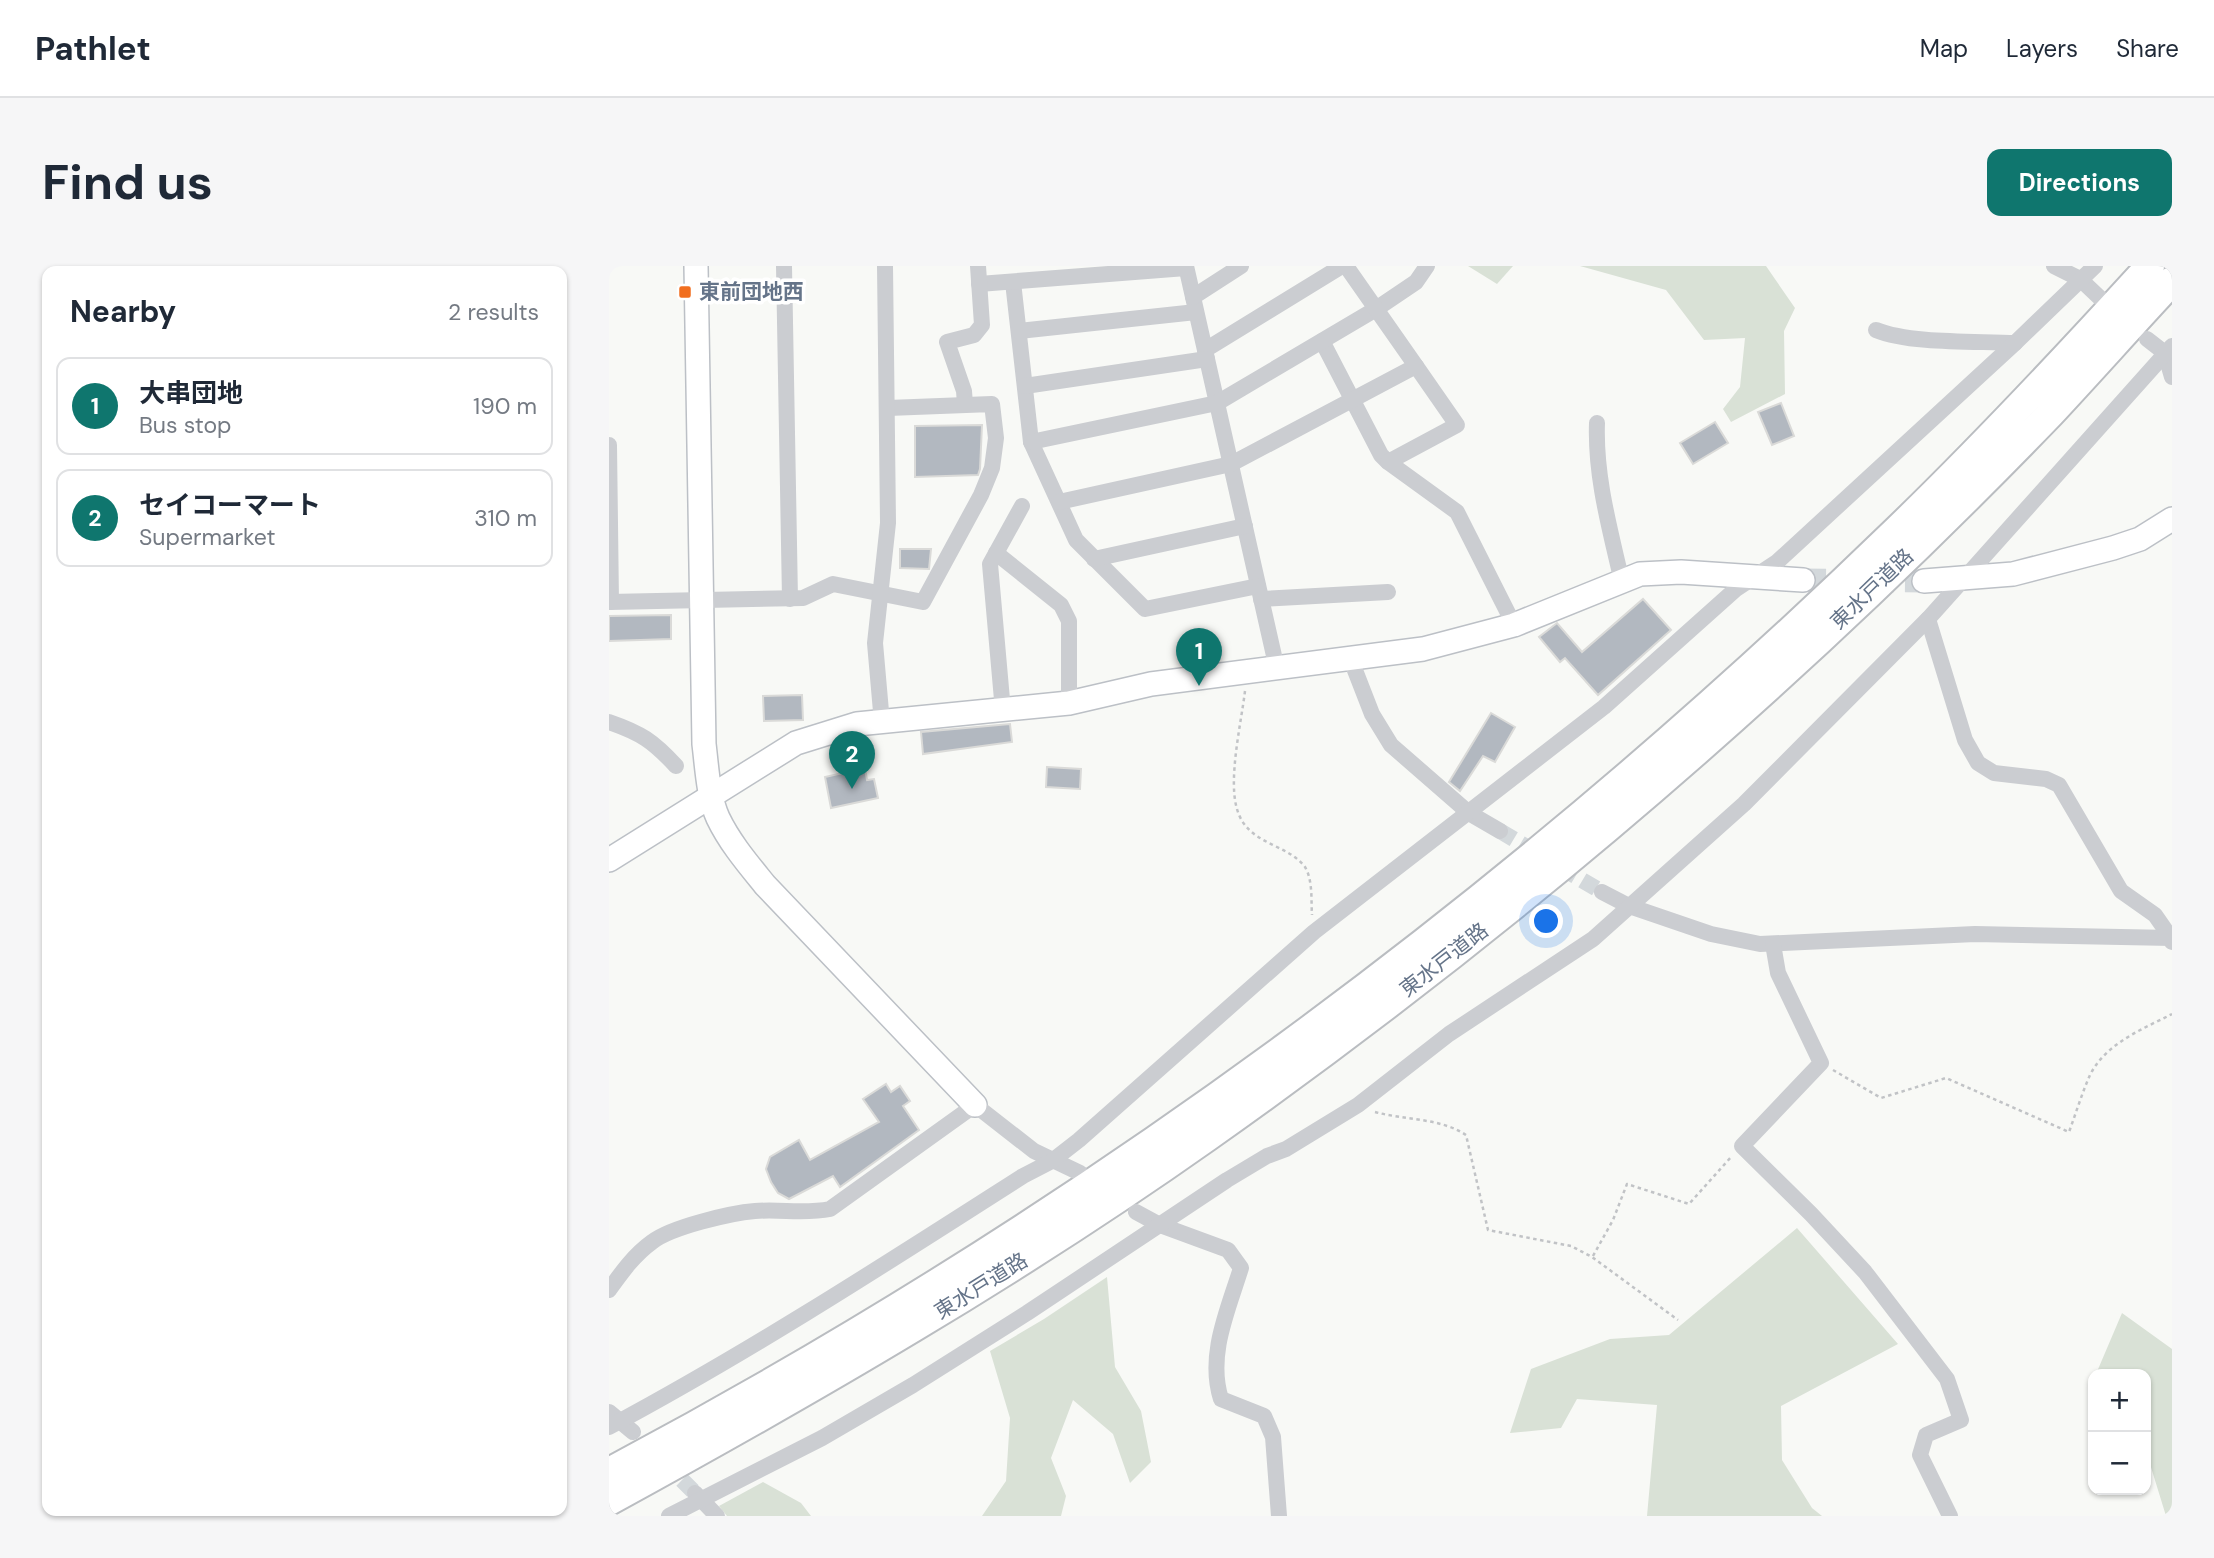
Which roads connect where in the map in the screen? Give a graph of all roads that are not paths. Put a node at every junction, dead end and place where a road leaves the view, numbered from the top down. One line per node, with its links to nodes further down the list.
1 (696, 266): 53 (street)
2 (784, 266): 52 (street)
3 (885, 266): 32 (street)
4 (978, 266): 15 (street)
5 (1241, 266): 17 (street)
6 (1344, 266): 18 (street); 25 (street)
7 (1427, 266): 18 (street)
8 (2054, 266): 12 (street)
9 (2095, 266): 12 (street)
10 (2150, 266): 79 (highway, 東水戸道路)
11 (1186, 267): 14 (street); 17 (street)
12 (2080, 279): 16 (street); 23 (street)
13 (2172, 281): 81 (highway, 東水戸道路)
14 (1013, 282): 15 (street); 20 (street)
15 (979, 284): 31 (street)
16 (2100, 298)
17 (1195, 304): 20 (street); 25 (street)
18 (1376, 309): 22 (street); 26 (street)
19 (1876, 330): 23 (street)
20 (1019, 331): 28 (street)
21 (2147, 339): 24 (street)
22 (1322, 341): 29 (street); 30 (street)
23 (2015, 344): 44 (street)
24 (2169, 349): 27 (street); 45 (street)
25 (1206, 354): 28 (street); 30 (street)
26 (1416, 366): 29 (street); 36 (street)
27 (2172, 377)
28 (1025, 386): 34 (street)
29 (1352, 400): 36 (street); 37 (street)
30 (1217, 403): 34 (street); 37 (street)
31 (965, 404): 32 (street); 51 (street)
32 (888, 408): 51 (street)
33 (1597, 423): 48 (street)
34 (1031, 442): 38 (street)
35 (609, 445): 54 (street)
36 (1388, 462): 56 (street)
37 (1231, 464): 38 (street); 41 (street)
38 (1059, 502): 43 (street)
39 (1022, 506): 42 (street)
40 (2172, 519): 45 (street)
41 (1245, 526): 43 (street); 50 (street)
42 (996, 553): 59 (street); 60 (street)
43 (1094, 559): 50 (street)
44 (1754, 577): 46 (street); 48 (street); 65 (street)
45 (1962, 579): 47 (street); 55 (street)
46 (1803, 580)
47 (1924, 581)
48 (1622, 582): 56 (street)
49 (1388, 592): 50 (street)
50 (1260, 593): 58 (street)
51 (880, 594): 52 (street); 62 (street)
52 (790, 599): 53 (street)
53 (701, 601): 54 (street); 64 (street)
54 (610, 602)
55 (1928, 620): 69 (street); 70 (street)
56 (1514, 625): 57 (street)
57 (1351, 660): 58 (street); 65 (street)
58 (1277, 669): 59 (street)
59 (1069, 703): 60 (street)
60 (1003, 711): 62 (street)
61 (609, 722): 63 (street)
62 (882, 723): 64 (street)
63 (676, 766)
64 (711, 796): 67 (street); 72 (street)
65 (1469, 813): 66 (street); 73 (street)
66 (1500, 831)
67 (609, 860)
68 (1602, 892): 69 (street)
69 (1629, 906): 71 (street); 76 (street)
70 (2172, 939): 71 (street)
71 (1773, 943): 85 (street)
72 (975, 1105): 73 (street); 77 (street)
73 (1052, 1161): 74 (street); 78 (street)
74 (1080, 1173)
75 (1136, 1212): 76 (street)
76 (1160, 1225): 80 (street); 84 (street)
77 (609, 1290)
78 (618, 1423)
79 (609, 1472)
80 (697, 1495): 82 (street); 83 (street)
81 (609, 1501)
82 (669, 1516)
83 (717, 1516)
84 (1279, 1516)
85 (1950, 1516)

